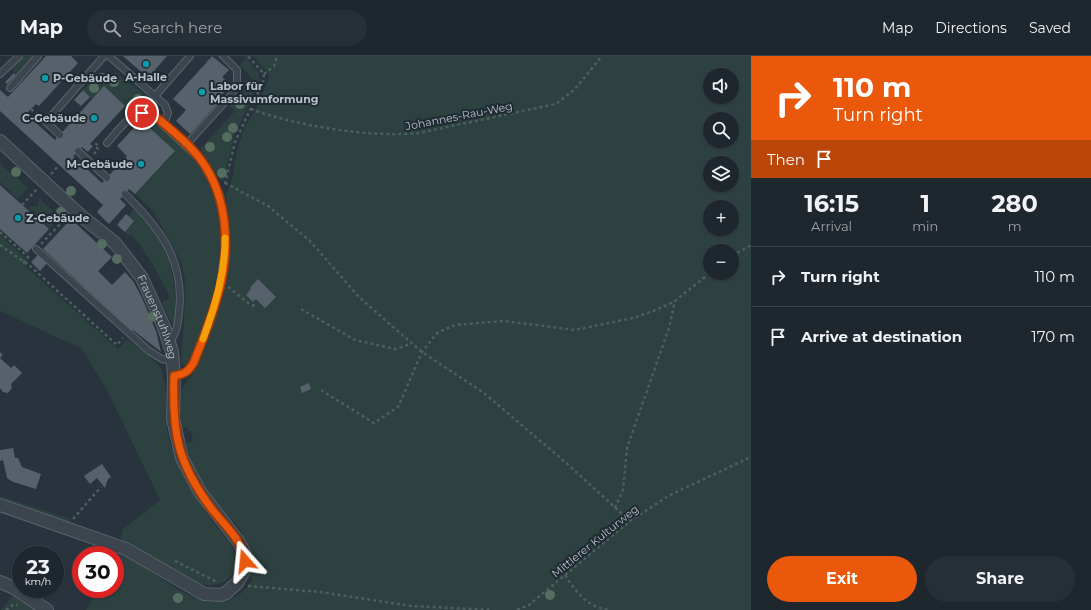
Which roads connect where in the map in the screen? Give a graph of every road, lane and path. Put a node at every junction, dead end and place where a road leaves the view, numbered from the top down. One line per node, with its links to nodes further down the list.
1 (19, 56): 10 (lane)
2 (38, 56): 12 (lane)
3 (104, 56): 16 (lane)
4 (109, 56): 13 (lane)
5 (190, 56): 13 (lane)
6 (223, 56): 19 (lane)
7 (248, 56): 11 (path)
8 (277, 56): 11 (path)
9 (602, 56): 14 (path, Johannes-Rau-Weg)
10 (0, 74)
11 (264, 74): 14 (path)
12 (10, 88)
13 (155, 96): 15 (lane)
14 (251, 109): 22 (path)
15 (164, 124): 18 (lane); 19 (lane)
16 (60, 135)
17 (0, 141): 25 (street, Frauenstuhlweg)
18 (107, 144)
19 (186, 145): 24 (lane)
20 (78, 151): 21 (lane)
21 (107, 178)
22 (225, 183): 24 (path); 40 (path)
23 (125, 194): 39 (lane)
24 (220, 196): 34 (lane)
25 (74, 209): 27 (path); 39 (street, Frauenstuhlweg)
26 (0, 232): 32 (path)
27 (44, 241)
28 (0, 245): 32 (path)
29 (751, 245): 31 (path)
30 (36, 249): 38 (lane)
31 (739, 252)
32 (23, 263): 38 (path)
33 (703, 279): 35 (path)
34 (220, 285): 36 (path); 43 (lane)
35 (675, 301): 41 (path); 48 (path)
36 (256, 306)
37 (301, 309): 40 (path)
38 (129, 332): 42 (lane)
39 (169, 343): 42 (street, Frauenstuhlweg)
40 (412, 344): 41 (path)
41 (422, 352): 44 (path); 48 (path)
42 (173, 361): 43 (street, Frauenstuhlweg)
43 (174, 376): 53 (street, Frauenstuhlweg)
44 (321, 390)
45 (751, 457): 50 (path, Mittlerer Kulturweg)
46 (101, 488): 49 (path)
47 (0, 506): 53 (street)
48 (615, 508): 50 (path)
49 (74, 518)
50 (630, 521): 51 (path, Mittlerer Kulturweg)
51 (565, 575): 58 (path, Mittlerer Kulturweg); 59 (path)
52 (0, 582): 56 (street)
53 (238, 582): 57 (path)
54 (19, 605): 55 (path)
55 (6, 610)
56 (47, 610)
57 (492, 610)
58 (517, 610)
59 (609, 610)

